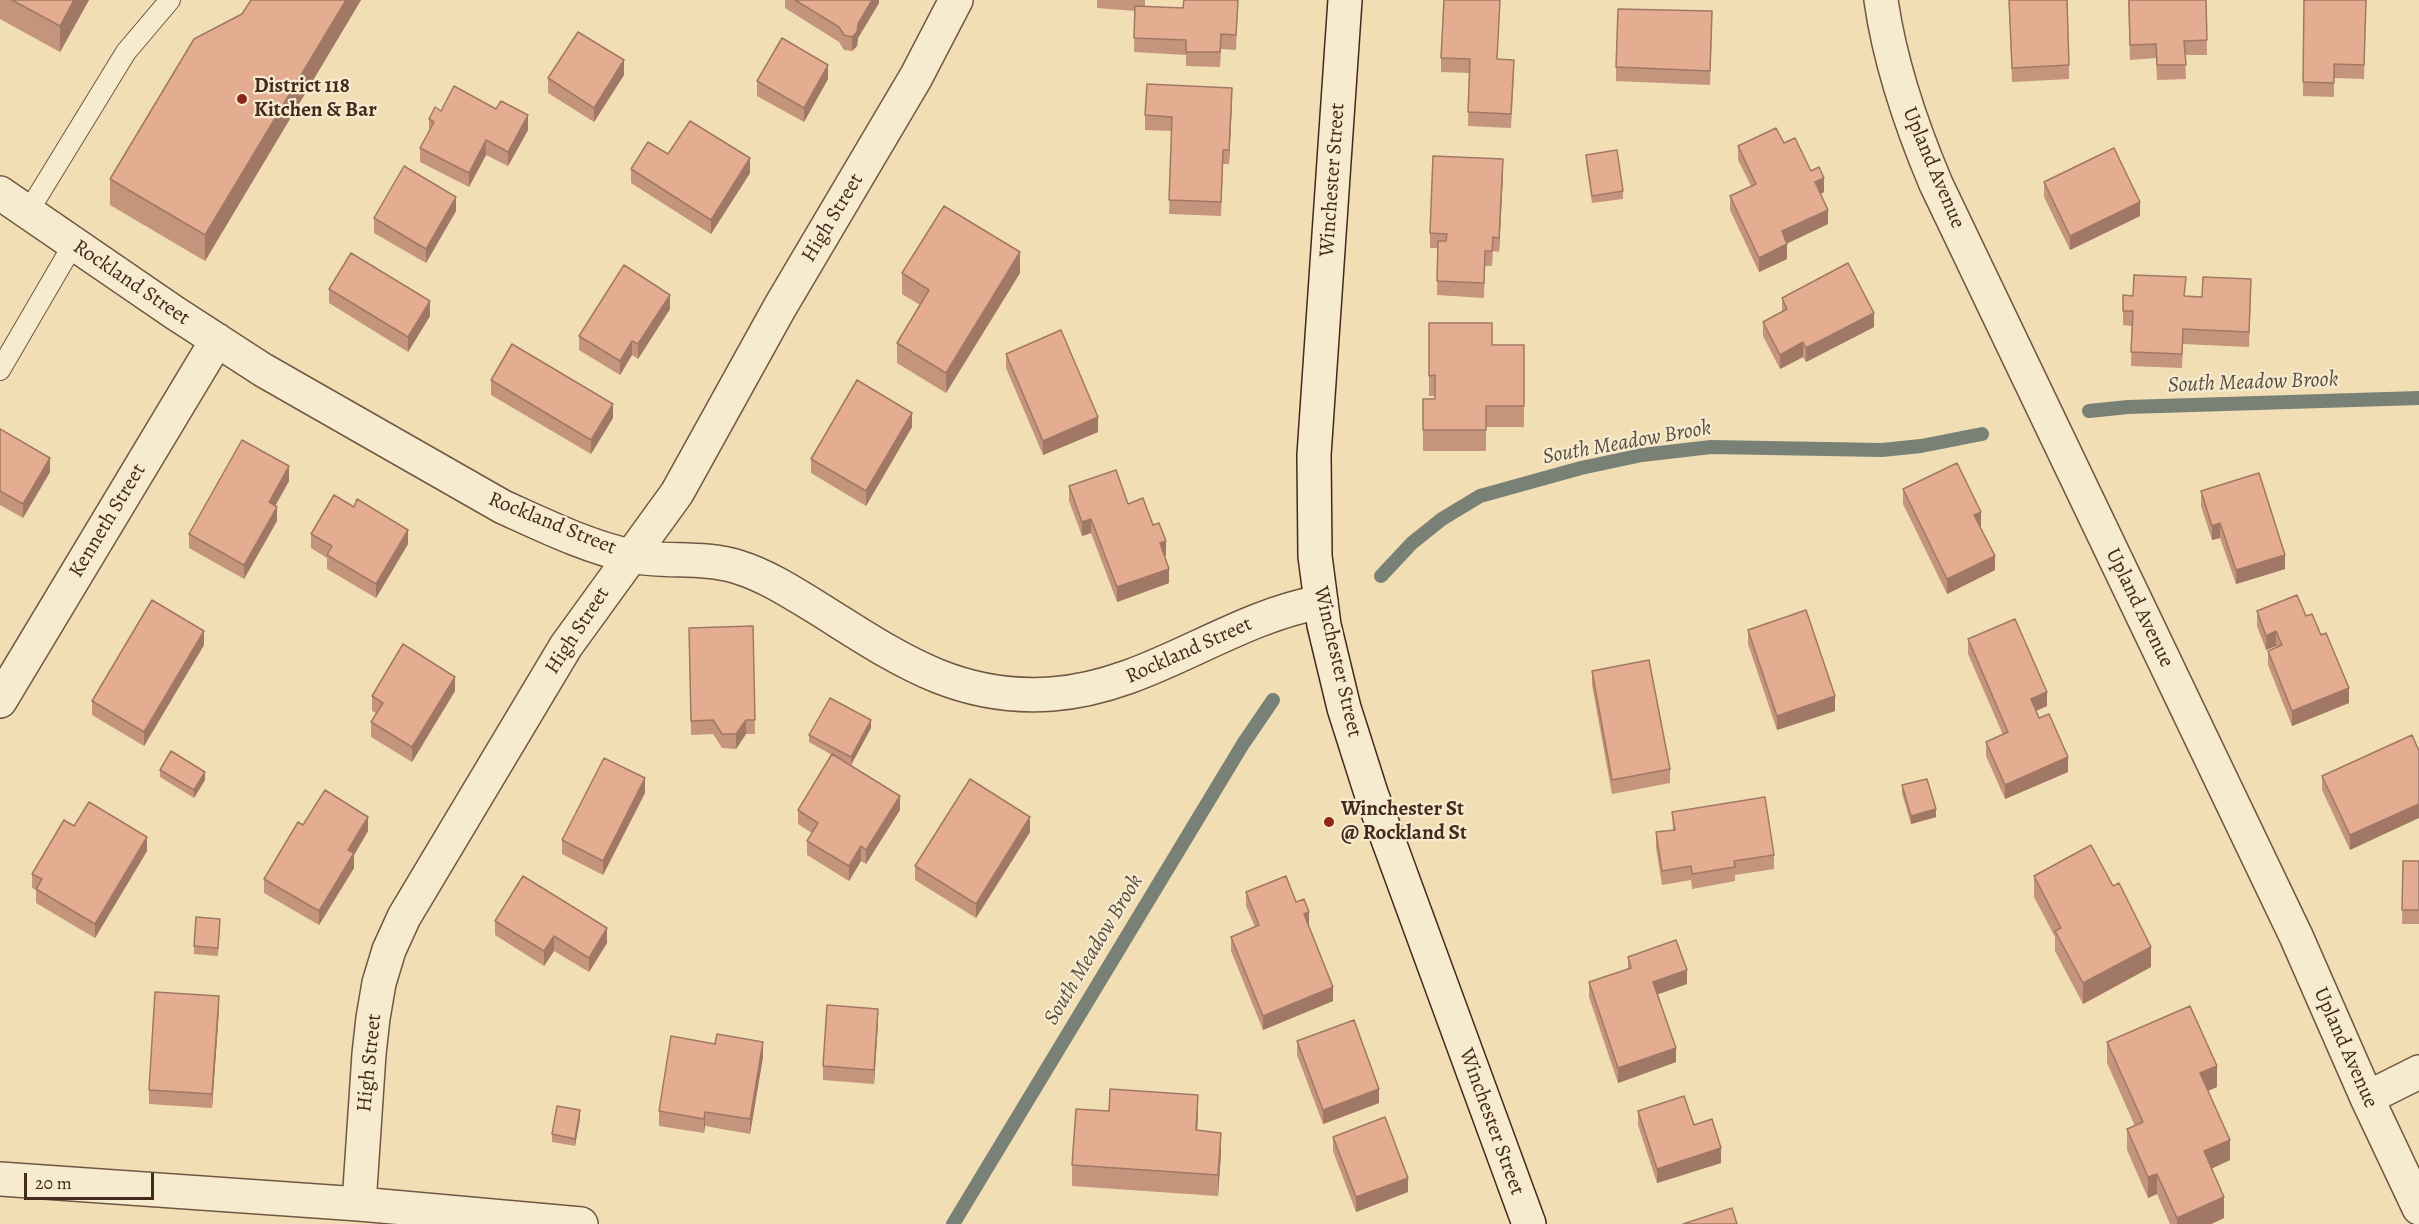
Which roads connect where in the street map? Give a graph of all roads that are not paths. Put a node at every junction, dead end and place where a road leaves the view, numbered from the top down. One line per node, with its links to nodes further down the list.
1 (170, 0): 6 (lane)
2 (956, 0): 10 (street, High Street)
3 (1346, 0): 11 (street, Winchester Street)
4 (1881, 0): 14 (street, Upland Avenue)
5 (0, 193): 6 (street, Rockland Street)
6 (28, 212): 7 (street, Rockland Street)
7 (74, 243): 8 (street, Rockland Street); 9 (lane)
8 (217, 340): 10 (street, Rockland Street); 12 (street, Kenneth Street)
9 (0, 370)
10 (630, 556): 11 (street, Rockland Street); 16 (street, High Street)
11 (1321, 602): 19 (street, Winchester Street)
12 (0, 701)
13 (2419, 1072): 14 (street)
14 (2367, 1098): 17 (street, Upland Avenue)
15 (0, 1179): 16 (street)
16 (359, 1204): 18 (street)
17 (2419, 1208)
18 (581, 1224)
19 (1528, 1224)

